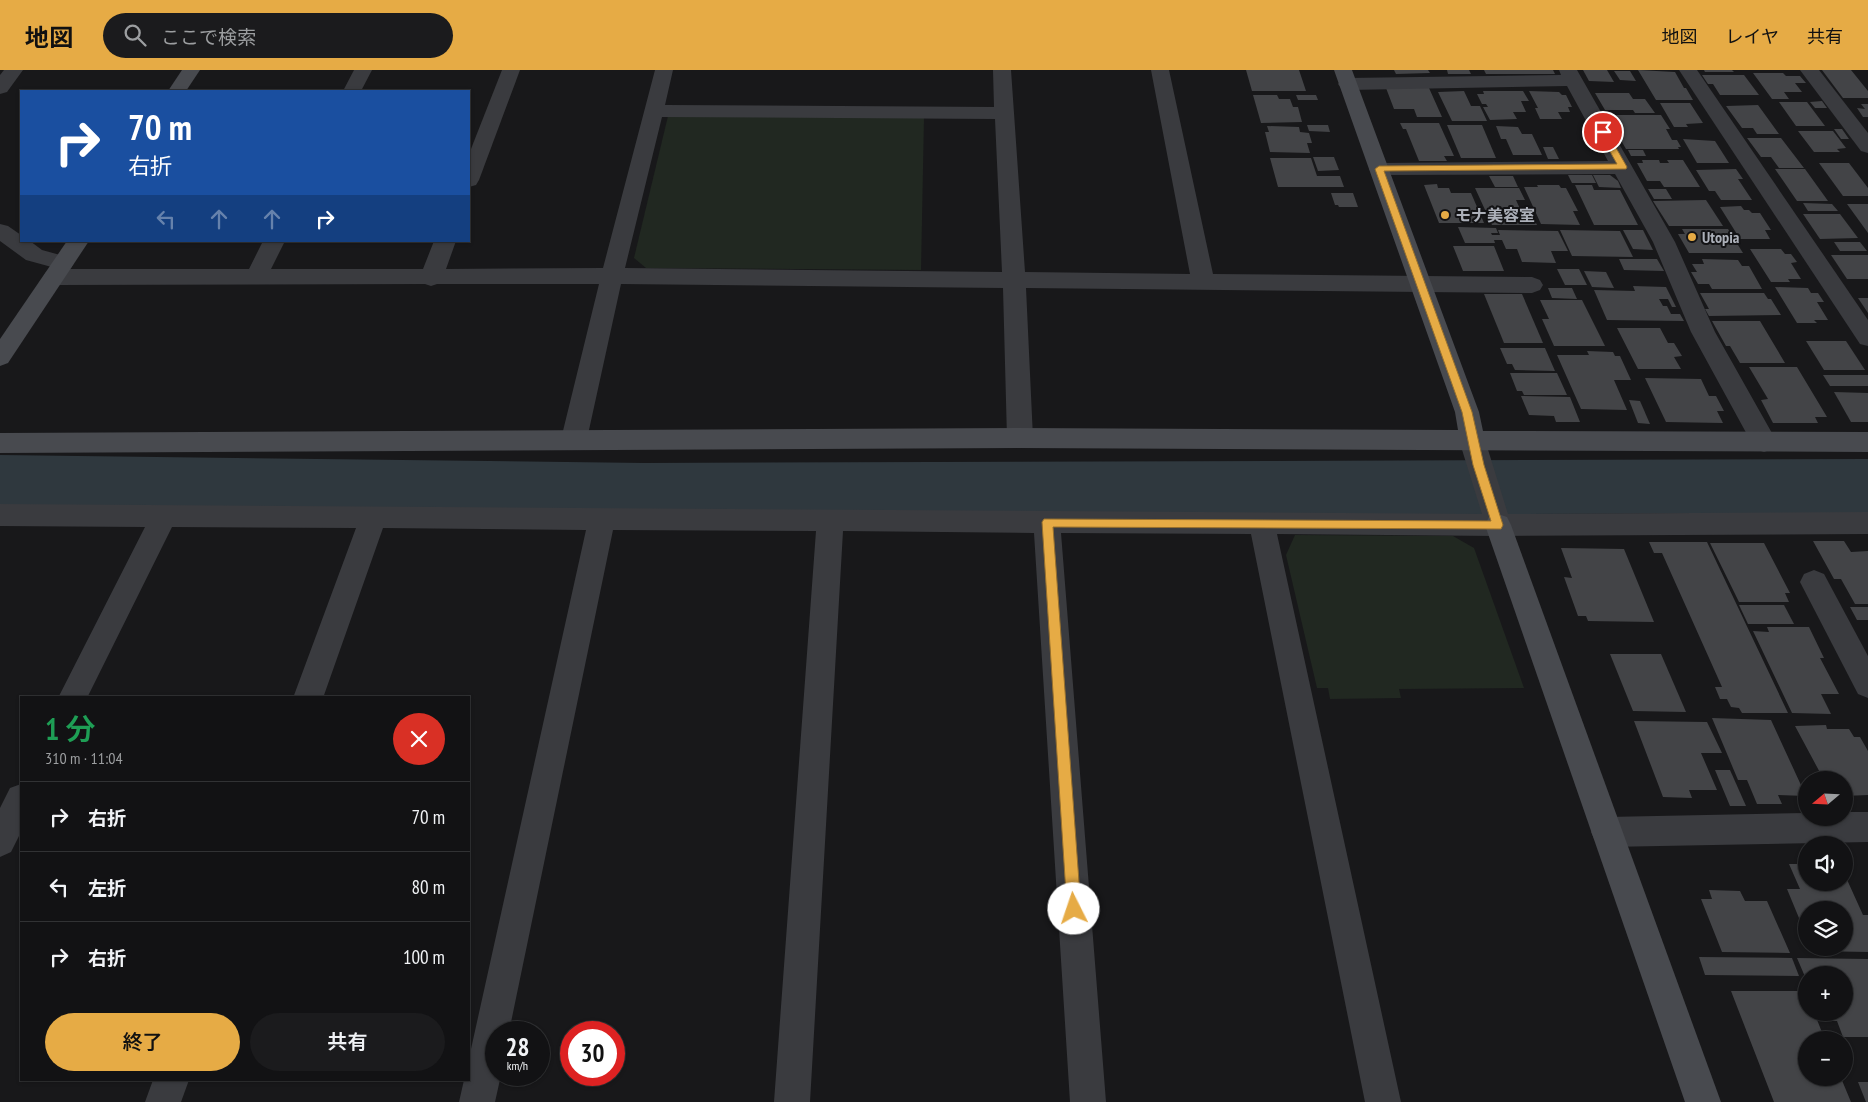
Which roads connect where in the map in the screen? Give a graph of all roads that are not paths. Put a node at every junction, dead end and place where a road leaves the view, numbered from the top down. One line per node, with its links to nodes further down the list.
1 (14, 70): 12 (street)
2 (191, 70): 13 (street)
3 (363, 70): 14 (street)
4 (511, 70): 20 (street)
5 (664, 70): 15 (street)
6 (1002, 70): 16 (street)
7 (1160, 70): 30 (street)
8 (1688, 70): 33 (street)
9 (1809, 70): 17 (street)
10 (1571, 75): 11 (street); 18 (street)
11 (1346, 77): 19 (street)
12 (0, 88)
13 (178, 90)
14 (353, 90)
15 (654, 112): 16 (street); 26 (street)
16 (1004, 113): 29 (street)
17 (1868, 147)
18 (1623, 167): 19 (street); 38 (street)
19 (1379, 169): 31 (street)
20 (470, 177)
21 (0, 231): 25 (street)
22 (77, 242): 25 (street)
23 (274, 242): 27 (street)
24 (445, 242): 28 (street)
25 (59, 270): 27 (street); 34 (street)
26 (612, 276): 28 (street); 29 (street); 36 (street)
27 (256, 277): 28 (street)
28 (431, 278)
29 (1014, 280): 30 (street); 35 (street)
30 (1203, 282): 31 (street)
31 (1421, 285): 32 (street); 37 (street)
32 (1532, 285)
33 (1868, 338)
34 (0, 357)
35 (1020, 438): 36 (street); 37 (street)
36 (574, 439): 40 (street)
37 (1472, 440): 38 (street); 41 (street)
38 (1764, 442): 39 (street)
39 (1868, 442)
40 (0, 443)
41 (1494, 514): 48 (street); 49 (street); 56 (street)
42 (0, 515): 43 (street)
43 (164, 516): 44 (street); 52 (street)
44 (373, 518): 45 (street); 53 (street)
45 (602, 519): 46 (street); 60 (street)
46 (830, 521): 47 (street); 61 (street)
47 (1047, 522): 49 (street); 62 (street)
48 (1868, 523)
49 (1262, 524): 63 (street)
50 (1814, 582): 51 (street)
51 (1868, 685)
52 (73, 696)
53 (309, 696)
54 (20, 801): 57 (street)
55 (1868, 827): 56 (street)
56 (1607, 832): 64 (street)
57 (0, 841)
58 (171, 1081): 59 (street)
59 (163, 1102)
60 (477, 1102)
61 (792, 1102)
62 (1088, 1102)
63 (1383, 1102)
64 (1703, 1102)

